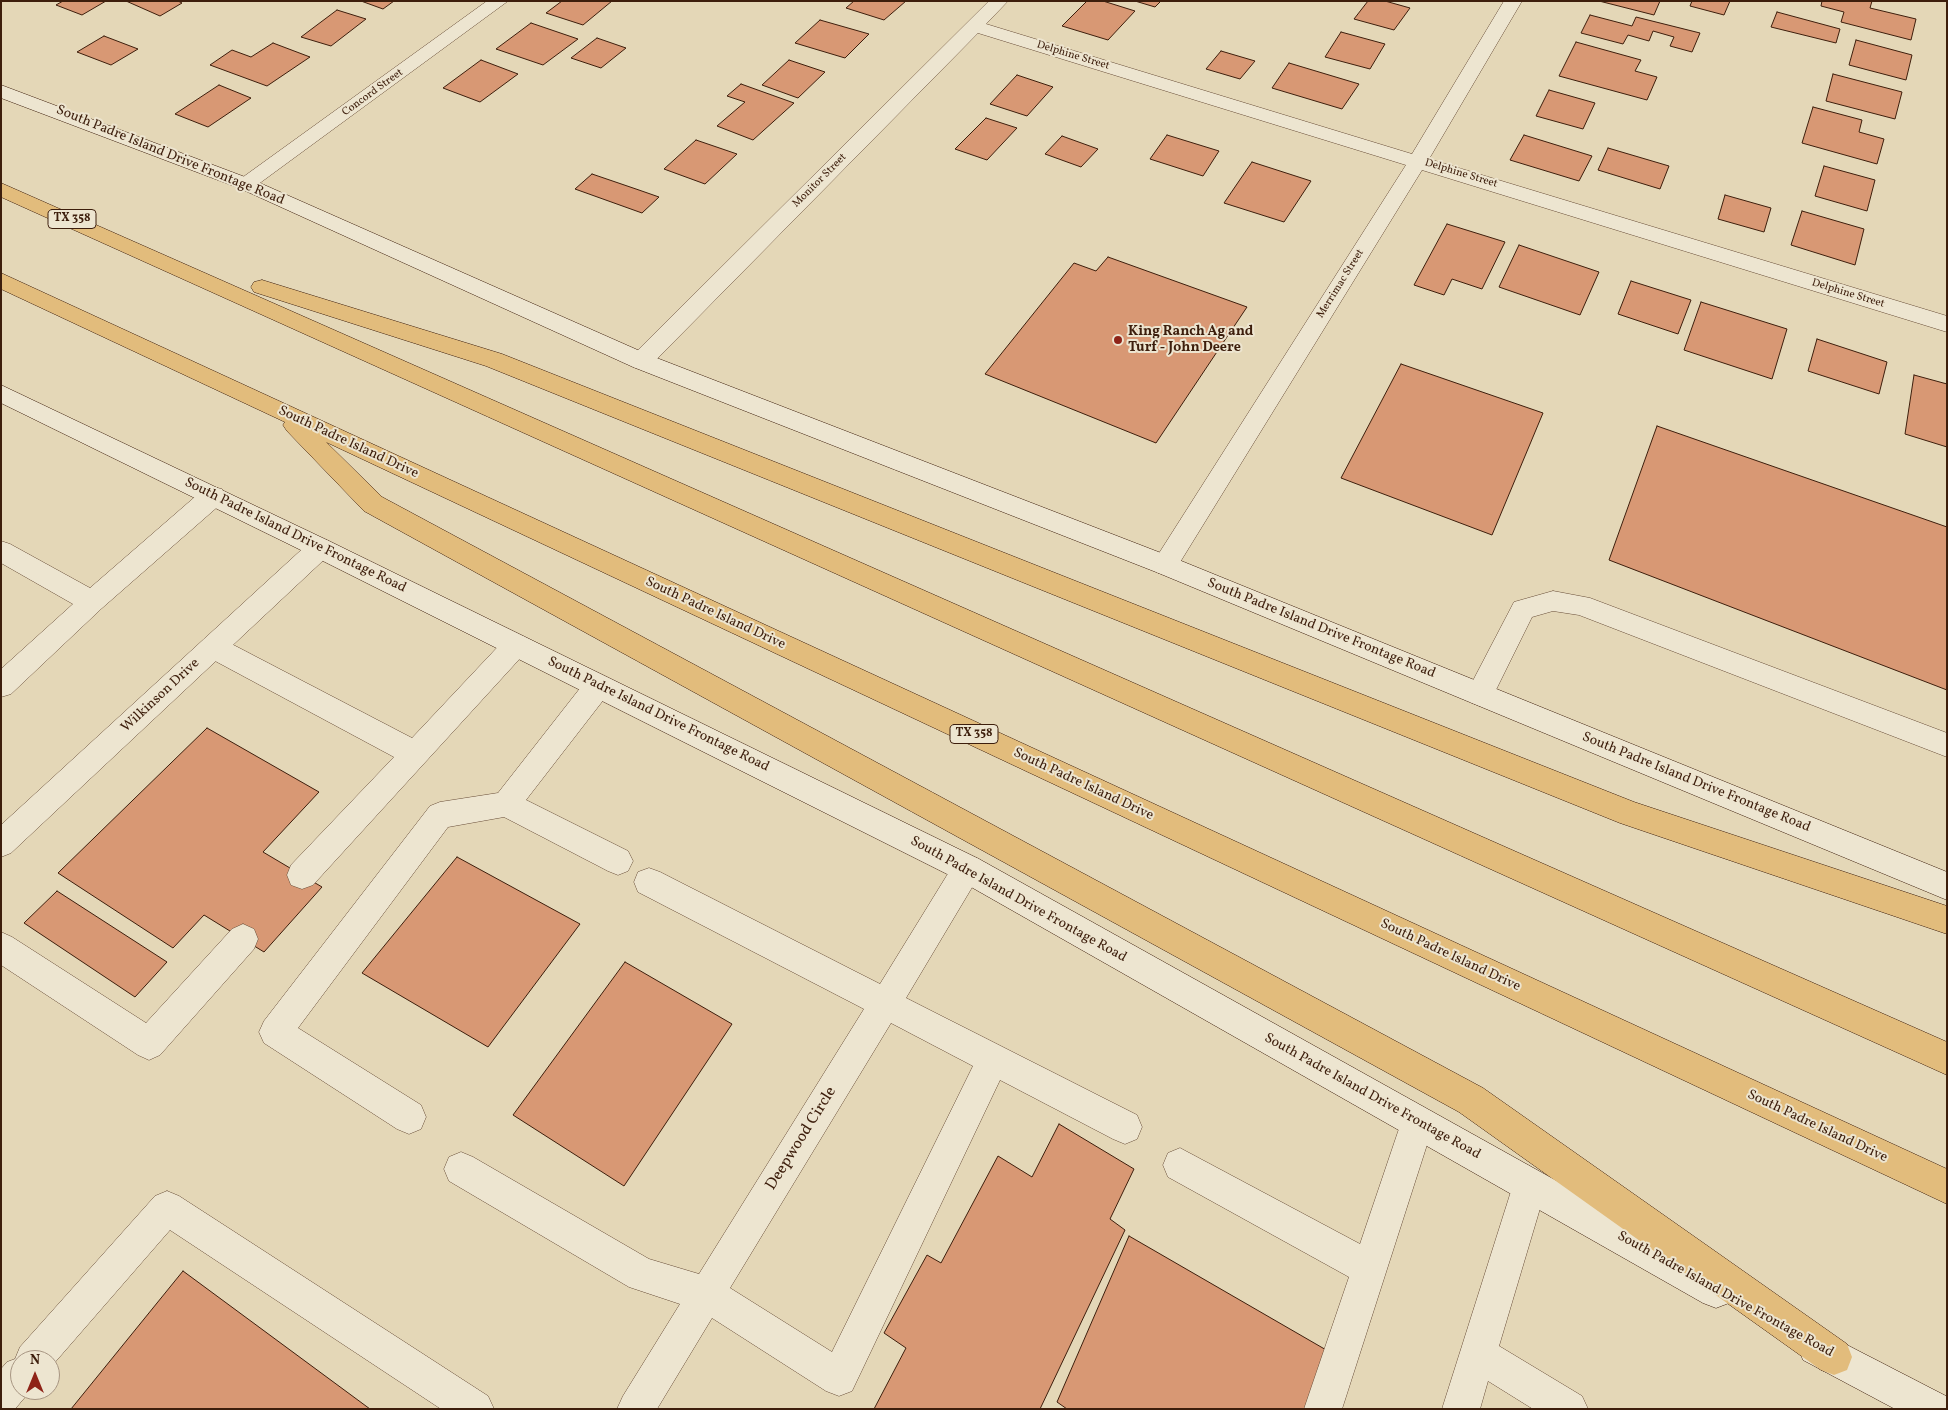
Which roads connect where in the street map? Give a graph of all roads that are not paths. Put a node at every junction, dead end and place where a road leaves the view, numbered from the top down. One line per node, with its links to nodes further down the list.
1 (499, 1): 7 (main road, Concord Street)
2 (999, 1): 4 (main road, Monitor Street)
3 (1513, 1): 6 (main road, Merrimac Street)
4 (974, 26): 6 (main road, Delphine Street); 12 (main road, Monitor Street)
5 (1, 90): 7 (main road, South Padre Island Drive Frontage Road)
6 (1418, 161): 11 (main road, Delphine Street); 18 (main road, Merrimac Street)
7 (246, 184): 12 (main road, South Padre Island Drive Frontage Road)
8 (1, 188): 9 (highway, TX 358)
9 (142, 250): 34 (highway); 39 (highway, TX 358)
10 (1, 280): 14 (highway, South Padre Island Drive / TX 358)
11 (1947, 324)
12 (641, 361): 18 (main road, South Padre Island Drive Frontage Road)
13 (1, 393): 15 (main road, South Padre Island Drive Frontage Road)
14 (284, 413): 46 (highway, South Padre Island Drive / TX 358); 51 (highway)
15 (213, 496): 16 (main road, South Padre Island Drive Frontage Road); 19 (main road)
16 (320, 548): 20 (main road, South Padre Island Drive Frontage Road); 21 (main road, Wilkinson Drive)
17 (1, 552): 19 (main road)
18 (1165, 564): 24 (main road, South Padre Island Drive Frontage Road)
19 (92, 602): 22 (main road)
20 (516, 645): 23 (main road, South Padre Island Drive Frontage Road); 26 (main road)
21 (213, 647): 26 (main road); 28 (main road, Wilkinson Drive)
22 (1, 686)
23 (598, 686): 27 (main road); 30 (main road, South Padre Island Drive Frontage Road)
24 (1480, 694): 25 (main road); 33 (main road, South Padre Island Drive Frontage Road)
25 (1947, 745)
26 (415, 754): 31 (main road)
27 (506, 804): 29 (main road); 40 (main road)
28 (1, 844)
29 (618, 861)
30 (968, 869): 37 (main road, Deepwood Circle); 41 (main road, South Padre Island Drive Frontage Road)
31 (302, 875)
32 (649, 882): 37 (main road)
33 (1947, 886)
34 (1947, 920)
35 (243, 939): 36 (main road)
36 (1, 947)
37 (885, 1003): 38 (main road); 48 (main road, Deepwood Circle)
38 (993, 1059): 42 (main road); 48 (main road)
39 (1947, 1059)
40 (409, 1117)
41 (1417, 1123): 45 (main road, South Padre Island Drive Frontage Road); 47 (main road)
42 (1125, 1127)
43 (1180, 1165): 47 (main road)
44 (461, 1169): 48 (main road)
45 (1530, 1185): 50 (main road); 51 (main road, South Padre Island Drive Frontage Road)
46 (1947, 1187)
47 (1370, 1269): 56 (main road)
48 (707, 1294): 55 (main road, Deepwood Circle)
49 (42, 1350): 54 (main road)
50 (1478, 1354): 57 (main road); 58 (main road)
51 (1834, 1357): 59 (main road, South Padre Island Drive Frontage Road)
52 (10, 1387): 53 (main road)
53 (1, 1397)
54 (476, 1409)
55 (636, 1409)
56 (1323, 1409)
57 (1460, 1409)
58 (1569, 1409)
59 (1933, 1409)

